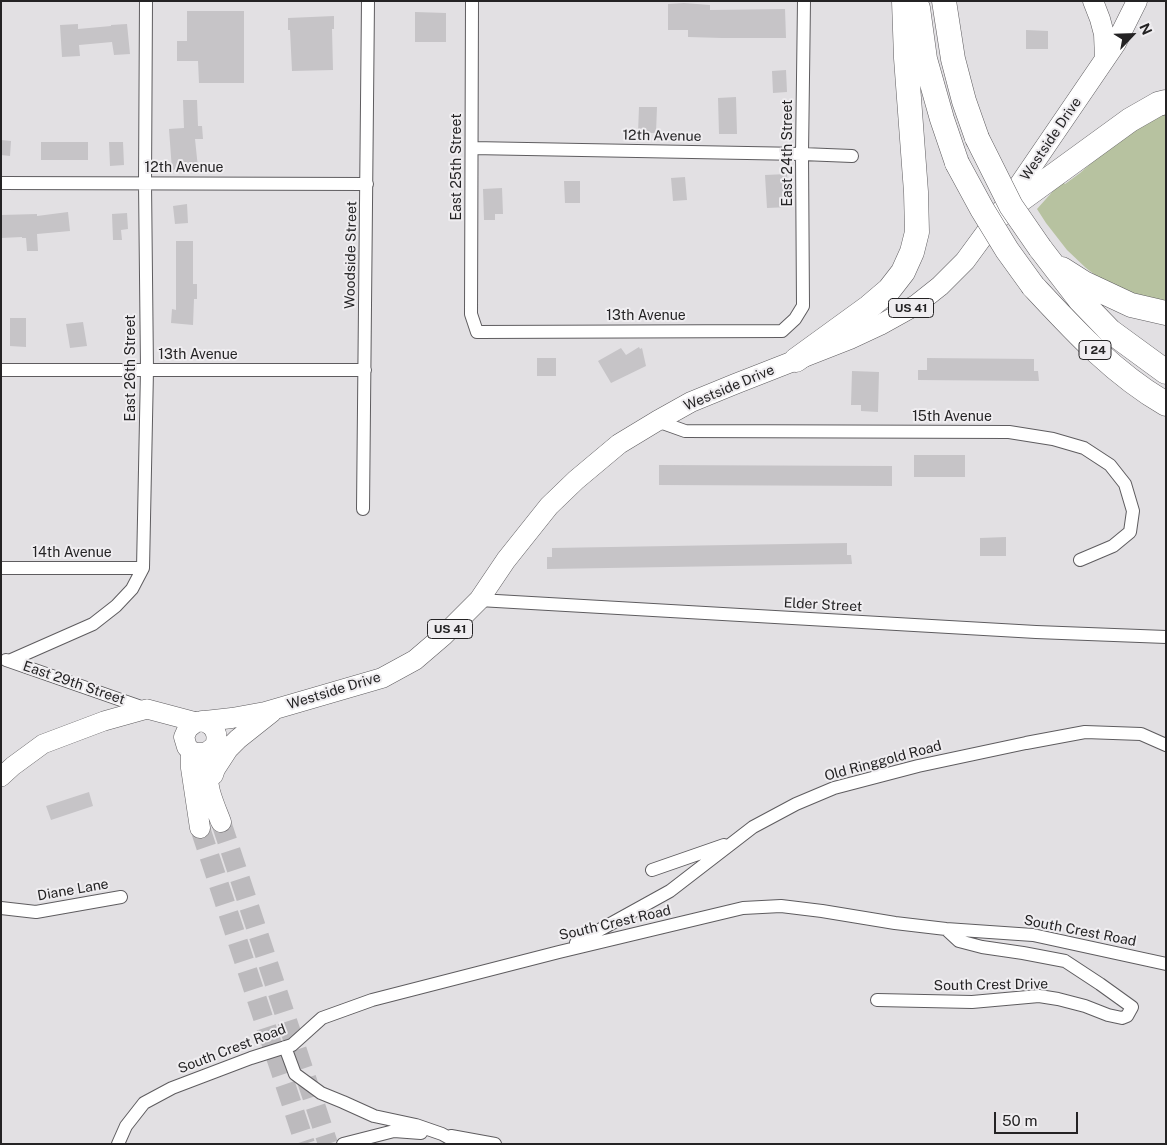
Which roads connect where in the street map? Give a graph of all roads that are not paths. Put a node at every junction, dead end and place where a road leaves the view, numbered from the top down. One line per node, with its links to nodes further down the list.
1 (146, 1): 17 (street, East 26th Street)
2 (368, 1): 18 (street, Woodside Street)
3 (472, 1): 13 (street, East 25th Street)
4 (804, 1): 14 (street, East 24th Street)
5 (904, 1): 10 (highway)
6 (917, 1): 10 (highway, I 24)
7 (944, 1): 20 (highway, I 24, bridge)
8 (1093, 1): 11 (main road)
9 (1137, 1): 11 (main road, Westside Drive / US 41)
10 (916, 58): 24 (highway); 29 (highway, I 24, bridge)
11 (1105, 58): 19 (main road, Westside Drive / US 41)
12 (1166, 102): 19 (highway)
13 (472, 148): 14 (street, 12th Avenue); 23 (street, East 25th Street)
14 (802, 154): 15 (street, 12th Avenue); 21 (street, East 24th Street)
15 (852, 156)
16 (1, 183): 17 (street, 12th Avenue)
17 (145, 183): 18 (street, 12th Avenue); 26 (street, East 26th Street)
18 (367, 184): 27 (street, Woodside Street)
19 (998, 216): 24 (main road, Westside Drive / US 41)
20 (1044, 255): 22 (highway); 28 (highway, I 24)
21 (803, 306): 23 (street, 13th Avenue)
22 (1166, 313)
23 (477, 332)
24 (796, 360): 30 (main road, Westside Drive / US 41)
25 (1, 370): 26 (street, 13th Avenue)
26 (147, 370): 27 (street, 13th Avenue); 34 (street, East 26th Street)
27 (365, 370): 31 (street, Woodside Street)
28 (1166, 372)
29 (1166, 404)
30 (657, 421): 32 (street, 15th Avenue); 35 (main road, Westside Drive / US 41)
31 (363, 509)
32 (1080, 560)
33 (1, 568): 34 (street, 14th Avenue)
34 (143, 568): 37 (street, East 26th Street)
35 (479, 600): 36 (street, Elder Street); 39 (main road, Westside Drive / US 41)
36 (1166, 637)
37 (5, 660): 38 (street, East 29th Street)
38 (147, 708): 40 (street, East 29th Street); 42 (street, East 29th Street); 43 (street)
39 (270, 711): 40 (main road, Westside Drive / US 41); 42 (main road, Westside Drive / US 41); 44 (main road)
40 (199, 722): 42 (main road); 42 (main road)
41 (1166, 745): 47 (street, Old Ringgold Road)
42 (201, 746): 44 (main road); 46 (main road)
43 (1, 777)
44 (207, 779): 45 (main road)
45 (221, 822)
46 (200, 828)
47 (733, 842): 48 (street); 52 (street, Old Ringgold Road)
48 (652, 870)
49 (121, 897): 50 (street, Diane Lane)
50 (1, 908)
51 (946, 929): 52 (street, South Crest Road); 53 (street, South Crest Road); 54 (street, South Crest Drive)
52 (559, 952): 55 (street, South Crest Road)
53 (1166, 964)
54 (877, 1000)
55 (285, 1047): 56 (street); 57 (street, South Crest Road)
56 (442, 1134): 58 (street); 59 (street); 60 (street)
57 (118, 1144)
58 (343, 1144)
59 (460, 1144)
60 (495, 1144)

